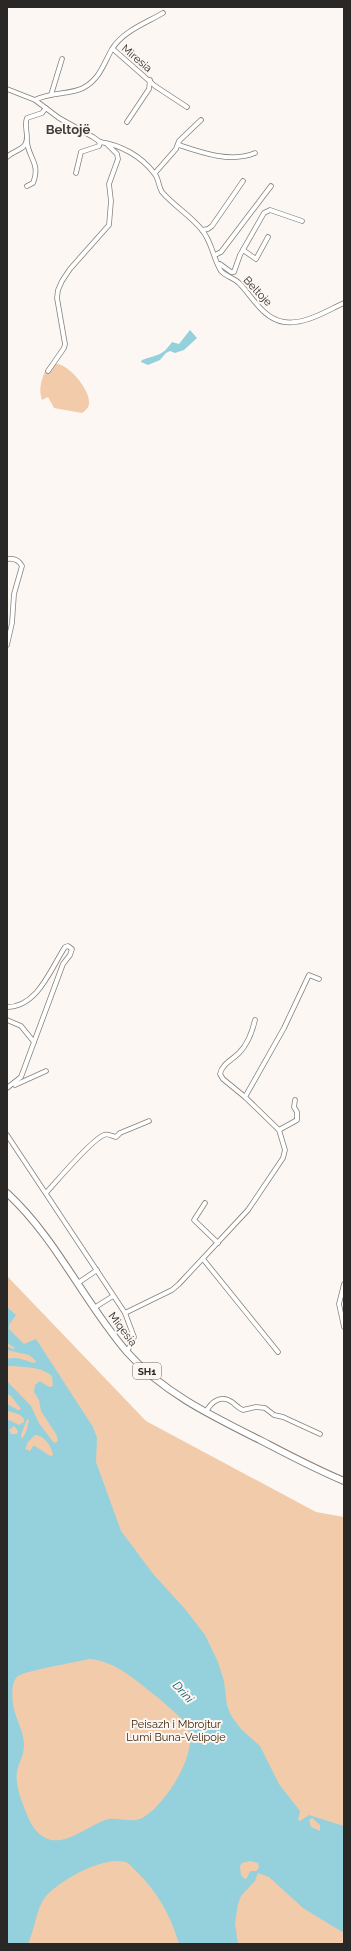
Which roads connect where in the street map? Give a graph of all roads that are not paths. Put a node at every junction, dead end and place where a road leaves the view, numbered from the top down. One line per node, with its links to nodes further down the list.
1 (163, 14): 2 (street)
2 (113, 49): 4 (street, Miresia); 6 (street)
3 (62, 59): 6 (street)
4 (150, 80): 8 (street, Miresia); 11 (street, Miresia)
5 (7, 89): 7 (street)
6 (51, 95): 7 (street)
7 (35, 100): 9 (street)
8 (187, 107)
9 (46, 108): 12 (street); 13 (street)
10 (201, 120): 15 (street)
11 (127, 122)
12 (27, 140): 17 (street); 21 (street)
13 (100, 142): 14 (street, Beltoje); 18 (street)
14 (105, 143): 19 (street, Beltoje); 30 (street)
15 (179, 145): 16 (street); 19 (street)
16 (255, 153)
17 (7, 157)
18 (76, 173)
19 (155, 173): 24 (street, Beltoje)
20 (243, 181): 24 (street)
21 (27, 186)
22 (271, 186): 27 (street)
23 (302, 221): 26 (street)
24 (202, 230): 27 (street, Beltoje)
25 (268, 237): 26 (street)
26 (242, 250): 28 (street)
27 (215, 255): 28 (street, Beltoje)
28 (220, 264): 29 (street, Beltoje)
29 (344, 303)
30 (48, 371)
31 (7, 559): 32 (street)
32 (7, 646)
33 (319, 979): 40 (street)
34 (7, 1007): 37 (street)
35 (7, 1020): 37 (street)
36 (255, 1020): 40 (street)
37 (34, 1042): 39 (street)
38 (46, 1070): 39 (street)
39 (8, 1088)
40 (245, 1096): 43 (street)
41 (296, 1100): 43 (street)
42 (149, 1121): 46 (street)
43 (279, 1130): 48 (street)
44 (7, 1135): 46 (street)
45 (7, 1193): 51 (main road, Miqesia / SH1)
46 (46, 1194): 50 (street)
47 (205, 1204): 48 (street)
48 (218, 1243): 49 (street)
49 (203, 1259): 55 (street); 58 (street)
50 (97, 1270): 51 (street); 53 (street)
51 (78, 1283): 54 (main road, Miqesia / SH1)
52 (344, 1284): 56 (street)
53 (113, 1296): 54 (street); 55 (street)
54 (94, 1308): 57 (main road, Miqesia / SH1)
55 (125, 1313): 57 (street)
56 (344, 1328)
57 (127, 1352): 59 (main road, Miqesia / SH1)
58 (278, 1352)
59 (206, 1412): 60 (street); 61 (main road, Miqesia / SH1)
60 (320, 1434)
61 (344, 1481)

